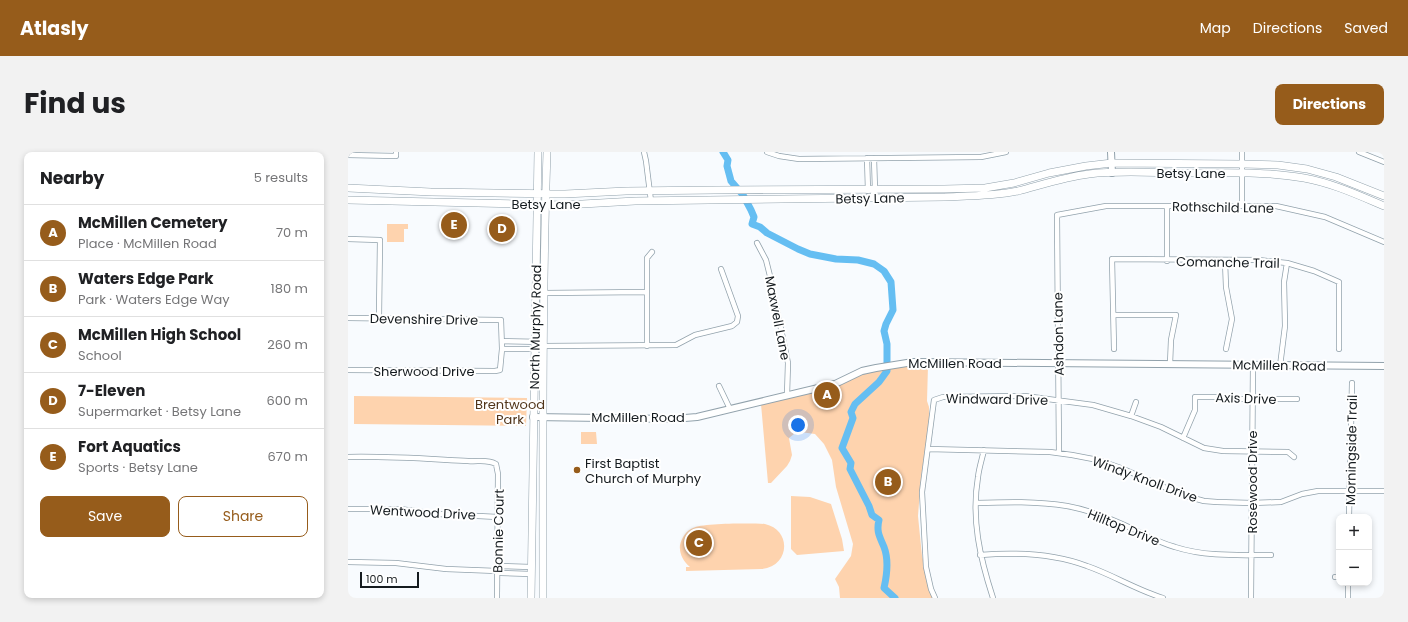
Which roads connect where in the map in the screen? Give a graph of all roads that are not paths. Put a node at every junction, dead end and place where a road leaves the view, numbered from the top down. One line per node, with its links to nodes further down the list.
1 (538, 152): 24 (main road, North Murphy Road)
2 (548, 152): 25 (main road, North Murphy Road)
3 (644, 152): 22 (street)
4 (767, 152): 12 (street)
5 (1006, 152): 11 (street)
6 (1111, 152): 15 (street)
7 (1242, 152): 16 (street)
8 (1359, 152): 14 (street)
9 (396, 154): 10 (street)
10 (348, 155)
11 (937, 155): 13 (street)
12 (867, 158): 13 (street); 21 (street)
13 (874, 158): 21 (street)
14 (1384, 162)
15 (1112, 163): 16 (main road, Betsy Lane); 17 (street); 21 (main road, Betsy Lane)
16 (1242, 164): 18 (street); 26 (main road, Betsy Lane)
17 (1112, 172): 18 (main road, Betsy Lane); 27 (main road, Betsy Lane)
18 (1242, 173): 35 (street); 36 (main road, Betsy Lane)
19 (348, 188): 20 (main road, Betsy Lane)
20 (404, 190): 23 (main road, Betsy Lane); 30 (main road)
21 (871, 190): 22 (main road, Betsy Lane); 27 (street)
22 (650, 191): 25 (main road, Betsy Lane); 29 (street)
23 (473, 192): 24 (main road, Betsy Lane); 31 (main road)
24 (537, 193): 25 (main road, Betsy Lane); 32 (main road, North Murphy Road)
25 (546, 194): 33 (main road, North Murphy Road)
26 (1384, 196)
27 (871, 198): 29 (main road, Betsy Lane)
28 (348, 200): 30 (main road, Betsy Lane)
29 (651, 201): 33 (main road, Betsy Lane)
30 (404, 202): 31 (main road, Betsy Lane)
31 (473, 204): 32 (main road, Betsy Lane)
32 (537, 205): 33 (main road, Betsy Lane); 52 (main road, North Murphy Road)
33 (545, 205): 47 (main road, North Murphy Road)
34 (1167, 206): 35 (street, Rothschild Lane); 37 (street, Rothschild Lane); 42 (street)
35 (1242, 206): 39 (street, Rothschild Lane)
36 (1384, 206)
37 (1057, 214): 59 (street, Ashdon Lane)
38 (348, 239): 49 (street)
39 (1384, 242)
40 (757, 243): 67 (street, Maxwell Lane)
41 (652, 252): 46 (street)
42 (1168, 261): 43 (street, Comanche Trail); 48 (street, Comanche Trail)
43 (1225, 261): 44 (street, Comanche Trail); 57 (street)
44 (1287, 263): 58 (street, Comanche Trail); 62 (street)
45 (720, 269): 54 (street)
46 (647, 292): 47 (street); 54 (street)
47 (544, 293): 53 (main road, North Murphy Road)
48 (1114, 315): 56 (street); 60 (street)
49 (380, 317): 50 (street, Devenshire Drive); 51 (street, Devenshire Drive)
50 (348, 318)
51 (502, 341): 52 (street); 55 (street)
52 (535, 345): 53 (street); 55 (street); 74 (main road, North Murphy Road)
53 (544, 346): 54 (street); 75 (main road, North Murphy Road)
54 (647, 346)
55 (502, 348): 64 (street, Sherwood Drive)
56 (1114, 349)
57 (1226, 349)
58 (1338, 349)
59 (1059, 364): 60 (street, McMillen Road); 67 (street, McMillen Road); 70 (street, Ashdon Lane)
60 (1170, 364): 61 (street, McMillen Road)
61 (1253, 365): 62 (street, McMillen Road); 68 (street, Rosewood Drive)
62 (1280, 366): 63 (street, McMillen Road)
63 (1384, 366)
64 (348, 370)
65 (1352, 383): 83 (street, Morningside Trail)
66 (720, 386): 72 (street)
67 (787, 395): 72 (street, McMillen Road)
68 (1252, 399): 69 (street, Axis Drive); 76 (street, Axis Drive); 79 (street, Rosewood Drive)
69 (1297, 399)
70 (1059, 400): 73 (street, Windward Drive); 77 (street, Windward Drive); 80 (street, Ashdon Lane)
71 (1136, 402): 73 (street)
72 (730, 409): 75 (street, McMillen Road)
73 (1131, 416): 76 (street, Windward Drive)
74 (533, 417): 75 (street, McMillen Road); 94 (main road, North Murphy Road)
75 (543, 417): 99 (main road, North Murphy Road)
76 (1183, 438): 79 (street, Windward Drive)
77 (928, 449): 78 (street, Windy Knoll Drive); 100 (street)
78 (984, 450): 80 (street, Windy Knoll Drive); 85 (street)
79 (1252, 452): 82 (street, Windward Drive); 86 (street, Rosewood Drive)
80 (1059, 453): 86 (street, Windy Knoll Drive)
81 (348, 457): 89 (street, Bonnie Court)
82 (1294, 457)
83 (1350, 491): 84 (street, Windy Knoll Drive); 86 (street, Windy Knoll Drive); 88 (street, Morningside Trail)
84 (1384, 491)
85 (976, 503): 90 (street); 91 (street, Hilltop Drive)
86 (1252, 503): 91 (street, Rosewood Drive)
87 (348, 509): 89 (street, Wentwood Drive)
88 (1349, 514)
89 (498, 517): 95 (street, Bonnie Court)
90 (980, 555): 101 (street); 102 (street)
91 (1252, 555): 92 (street, Hilltop Drive); 103 (street, Rosewood Drive)
92 (1271, 555)
93 (348, 562): 95 (street)
94 (531, 570): 95 (street); 98 (main road, North Murphy Road)
95 (497, 571): 97 (street, Bonnie Court)
96 (1348, 586): 104 (street)
97 (497, 598)
98 (531, 598)
99 (543, 598)
100 (935, 598)
101 (993, 598)
102 (1163, 598)
103 (1251, 598)
104 (1348, 598)

